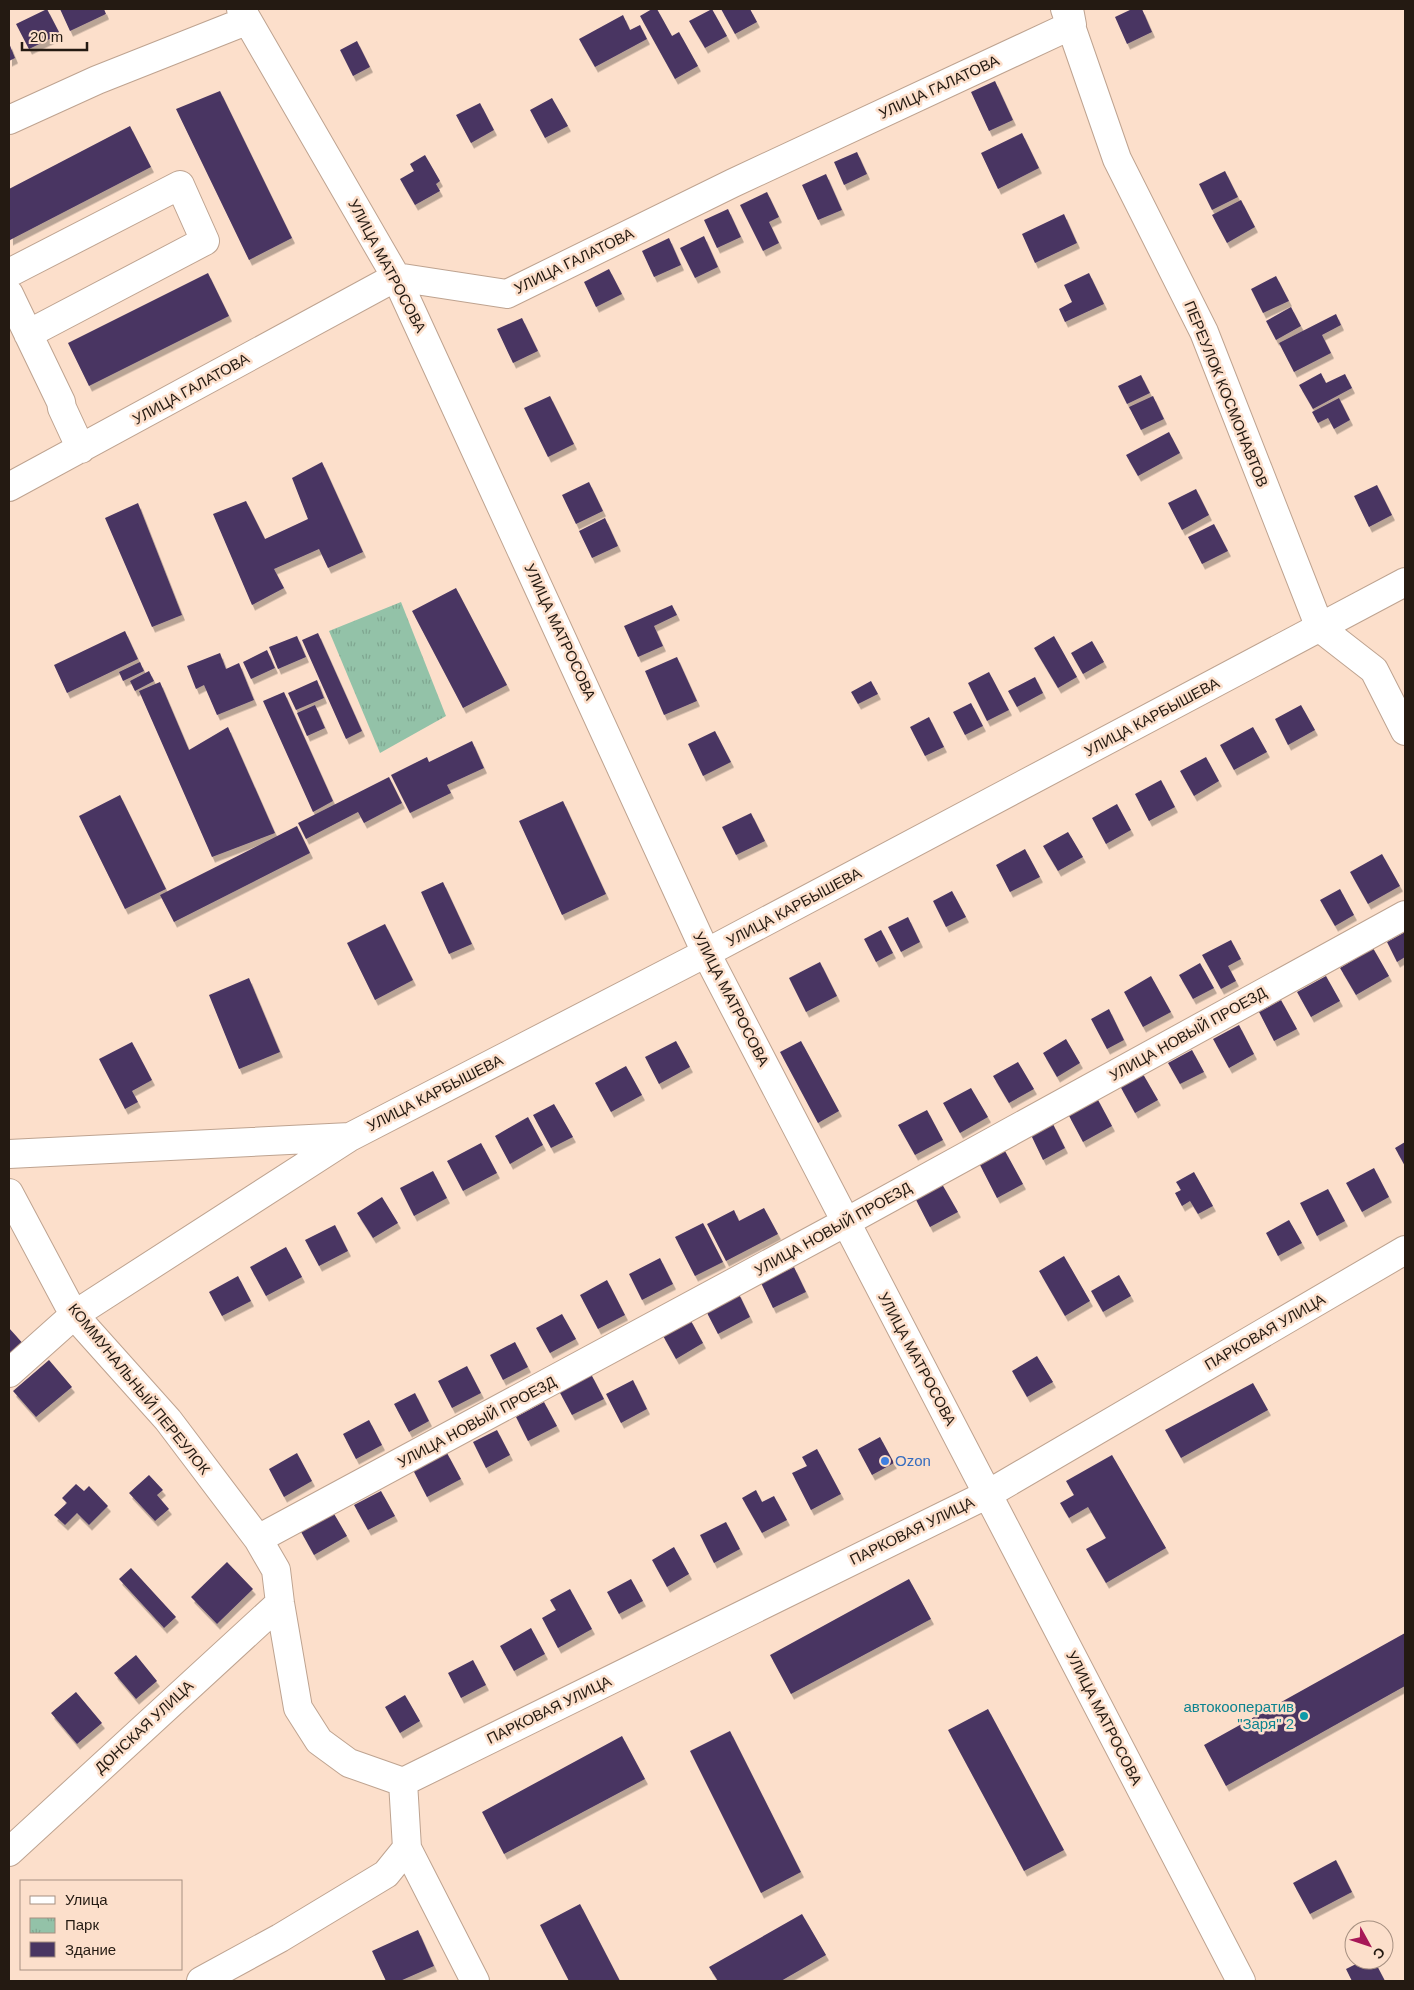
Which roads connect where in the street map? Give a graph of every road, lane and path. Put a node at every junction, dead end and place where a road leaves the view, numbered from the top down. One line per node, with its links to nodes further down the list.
1 (1068, 14): 5 (street, УЛИЦА ГАЛАТОВА); 11 (street, ПЕРЕУЛОК КОСМОНАВТОВ)
2 (244, 15): 3 (street); 5 (street, УЛИЦА МАТРОСОВА)
3 (9, 120)
4 (9, 273): 7 (street)
5 (396, 277): 8 (street, УЛИЦА ГАЛАТОВА); 14 (street, УЛИЦА МАТРОСОВА)
6 (9, 294): 7 (street)
7 (28, 334): 8 (street)
8 (81, 449): 9 (street, УЛИЦА ГАЛАТОВА)
9 (9, 487)
10 (1405, 582): 11 (street, УЛИЦА КАРБЫШЕВА)
11 (1320, 628): 12 (street); 14 (street, УЛИЦА КАРБЫШЕВА)
12 (1405, 731)
13 (1405, 915): 18 (street, УЛИЦА НОВЫЙ ПРОЕЗД)
14 (706, 953): 15 (street, УЛИЦА КАРБЫШЕВА); 18 (street, УЛИЦА МАТРОСОВА)
15 (350, 1137): 16 (street, УЛИЦА КАРБЫШЕВА); 20 (street)
16 (9, 1154)
17 (9, 1193): 20 (street, КОММУНАЛЬНЫЙ ПЕРЕУЛОК)
18 (846, 1222): 22 (street, УЛИЦА МАТРОСОВА); 23 (street, УЛИЦА НОВЫЙ ПРОЕЗД)
19 (1405, 1250): 22 (street, ПАРКОВАЯ УЛИЦА)
20 (74, 1315): 21 (street); 23 (street, КОММУНАЛЬНЫЙ ПЕРЕУЛОК)
21 (9, 1373)
22 (988, 1494): 25 (street, ПАРКОВАЯ УЛИЦА); 30 (street, УЛИЦА МАТРОСОВА)
23 (258, 1540): 24 (street, КОММУНАЛЬНЫЙ ПЕРЕУЛОК)
24 (280, 1603): 25 (street, КОММУНАЛЬНЫЙ ПЕРЕУЛОК); 27 (street, ДОНСКАЯ УЛИЦА)
25 (403, 1782): 26 (street)
26 (407, 1848): 28 (street); 29 (street)
27 (9, 1852)
28 (201, 1981)
29 (475, 1981)
30 (1241, 1981)

